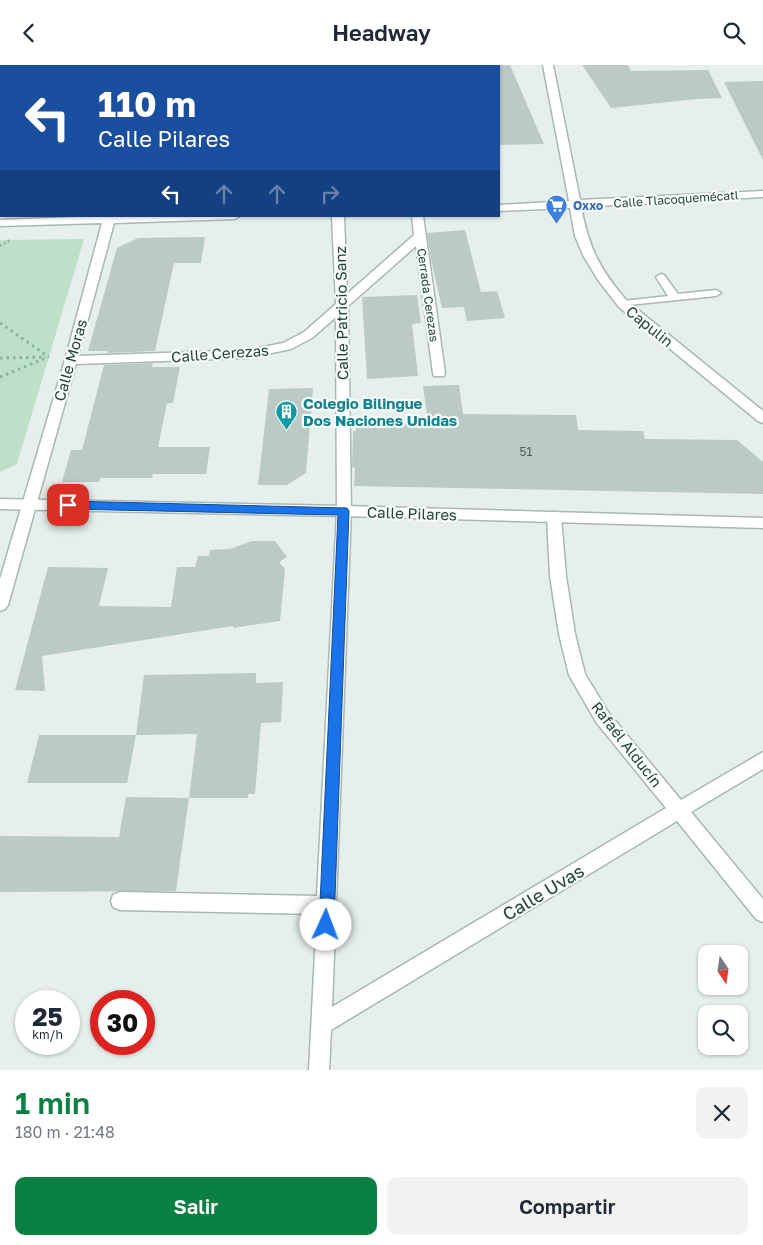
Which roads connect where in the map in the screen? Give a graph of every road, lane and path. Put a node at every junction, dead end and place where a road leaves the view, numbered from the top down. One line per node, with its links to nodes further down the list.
1 (548, 65): 3 (street, Capulin)
2 (763, 194): 3 (street, Calle Tlacoquemécatl)
3 (575, 205): 4 (street, Calle Tlacoquemécatl); 14 (street, Capulin)
4 (500, 208)
5 (193, 217): 8 (street)
6 (338, 217): 15 (street, Calle Patricio Sanz)
7 (417, 217): 10 (street, Cerrada Cerezas)
8 (109, 219): 9 (street); 19 (street, Calle Moras)
9 (0, 223)
10 (420, 236): 15 (street, Calle Cerezas); 20 (street, Cerrada Cerezas)
11 (661, 277): 13 (lane)
12 (716, 293): 13 (lane)
13 (675, 298): 14 (lane)
14 (623, 304): 22 (street, Capulin)
15 (342, 305): 19 (street, Calle Cerezas); 25 (street, Calle Patricio Sanz)
16 (0, 323): 17 (path)
17 (49, 357): 18 (path); 21 (path)
18 (0, 358)
19 (71, 360): 24 (street, Calle Moras)
20 (439, 373)
21 (0, 377)
22 (763, 418)
23 (0, 504): 24 (street, Calle Pilares)
24 (29, 504): 25 (street, Calle Pilares); 28 (street, Calle Moras)
25 (344, 511): 26 (street, Calle Pilares); 32 (street, Calle Patricio Sanz)
26 (554, 517): 27 (street, Calle Pilares); 30 (street, Rafaél Alducín)
27 (763, 523)
28 (0, 605)
29 (763, 760): 30 (street, Calle Uvas)
30 (680, 810): 33 (street, Rafaél Alducín); 34 (street, Calle Uvas)
31 (120, 901): 32 (street)
32 (327, 905): 34 (street, Calle Patricio Sanz)
33 (763, 913)
34 (322, 1024): 35 (street, Calle Patricio Sanz)
35 (319, 1070)

